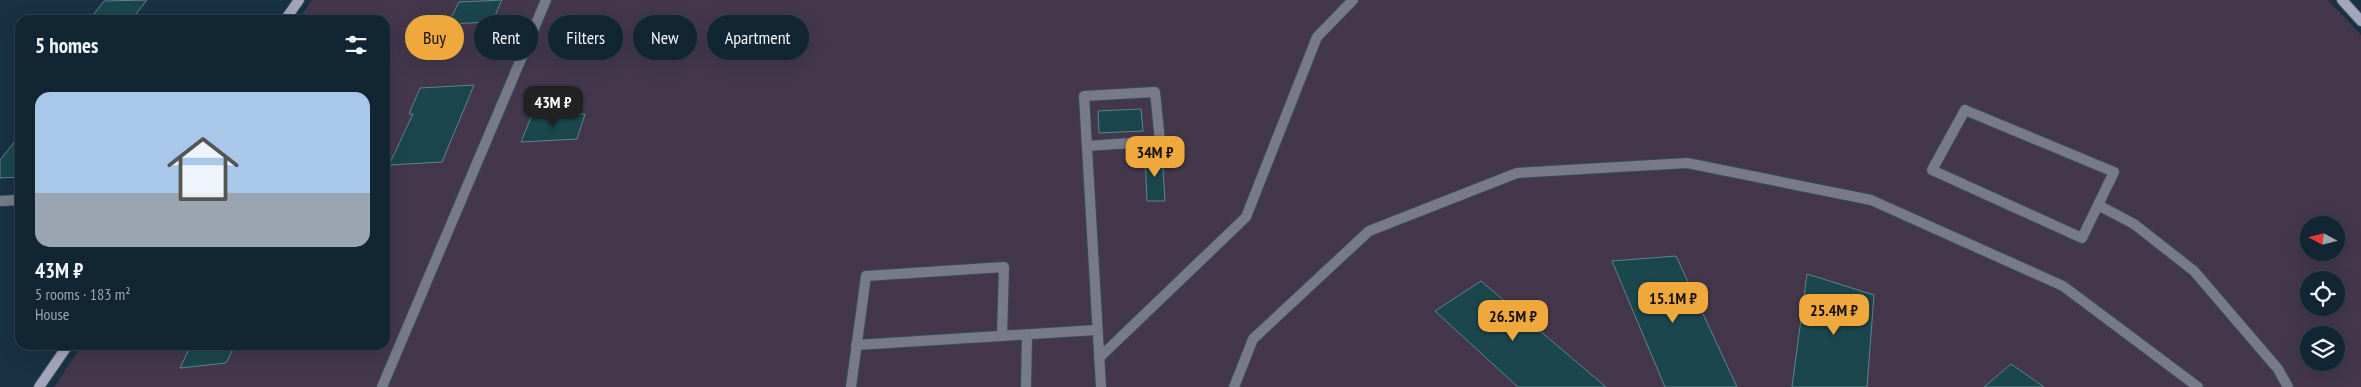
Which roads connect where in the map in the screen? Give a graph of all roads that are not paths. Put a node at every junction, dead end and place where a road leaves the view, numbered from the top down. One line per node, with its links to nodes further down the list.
1 (299, 0): 5 (street)
2 (546, 0): 18 (street)
3 (1353, 0): 16 (street)
4 (2342, 0): 6 (street)
5 (288, 15)
6 (2361, 21)
7 (1087, 146): 7 (street); 11 (street)
8 (15, 200): 9 (street)
9 (0, 201)
10 (2098, 205): 10 (street); 24 (street)
11 (1096, 330): 12 (street); 16 (street)
12 (1027, 334): 13 (street); 20 (street)
13 (1002, 336): 14 (street); 14 (street)
14 (856, 345): 19 (street)
15 (65, 350): 17 (street)
16 (1099, 358): 21 (street)
17 (39, 387)
18 (382, 387)
19 (852, 387)
20 (1026, 387)
21 (1101, 387)
22 (1234, 387): 23 (street)
23 (2198, 387)
24 (2288, 387)

